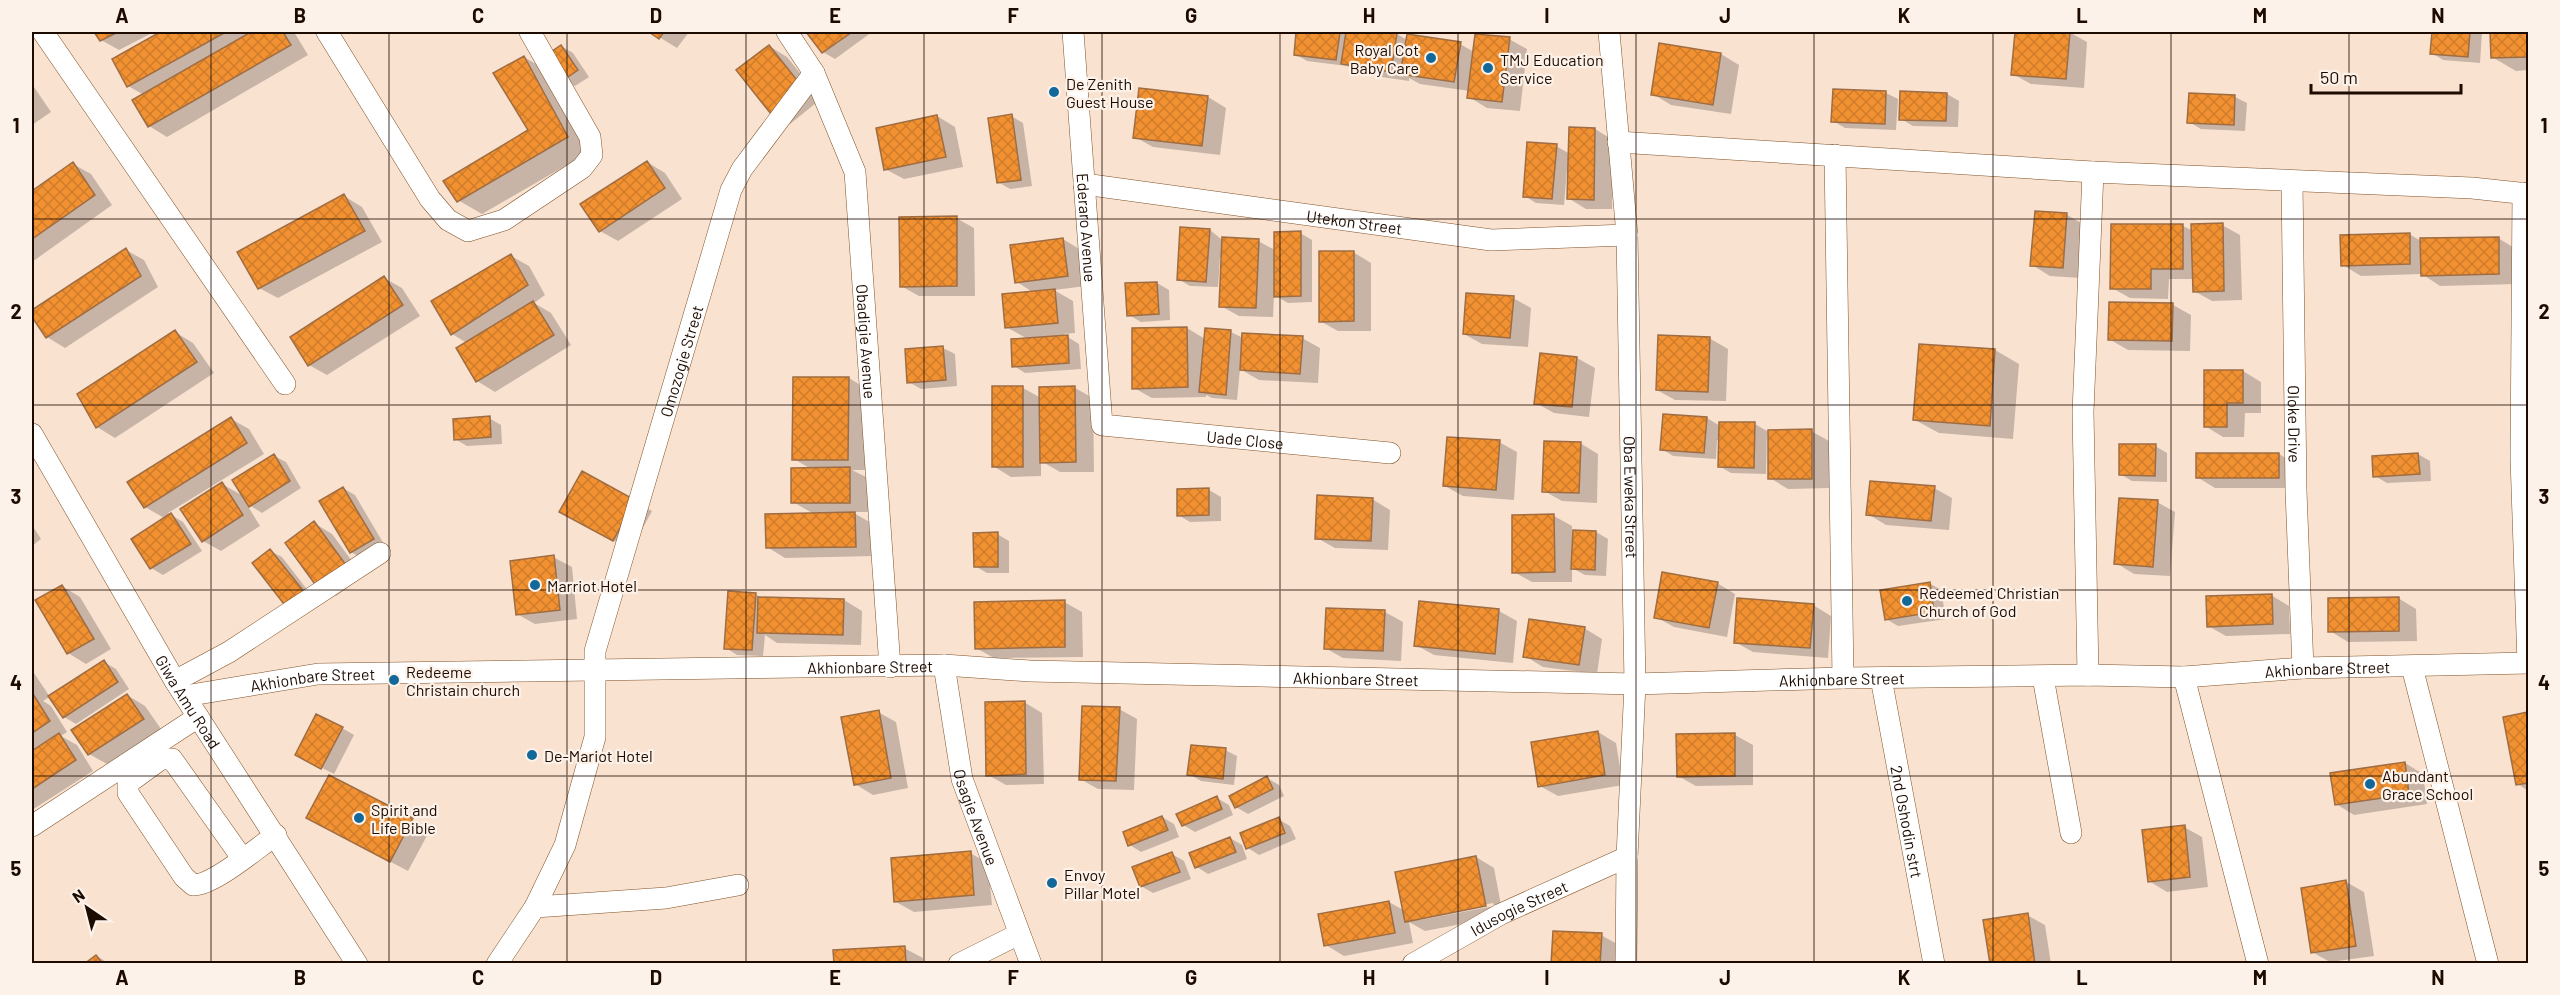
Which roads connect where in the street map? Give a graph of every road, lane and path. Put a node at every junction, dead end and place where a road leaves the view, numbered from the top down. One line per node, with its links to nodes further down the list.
1 (43, 32): 15 (street)
2 (327, 32): 3 (street)
3 (530, 32)
4 (787, 32): 7 (street, Obadigie Avenue)
5 (1073, 32): 12 (street, Ederaro Avenue)
6 (1609, 32): 8 (street, Oba Eweka Street)
7 (814, 73): 24 (street, Obadigie Avenue); 27 (street, Omozogie Street)
8 (1618, 142): 9 (street); 14 (street, Oba Eweka Street)
9 (1834, 155): 10 (street); 31 (street)
10 (2093, 172): 11 (street); 28 (street)
11 (2292, 181): 13 (street); 26 (street, Oloke Drive)
12 (1084, 184): 14 (street, Utekon Street); 16 (street, Ederaro Avenue)
13 (2526, 194): 19 (street)
14 (1627, 235): 33 (street, Oba Eweka Street)
15 (285, 384)
16 (1102, 425): 18 (street, Uade Close)
17 (32, 434): 34 (street, Giwa Amu Road)
18 (1390, 453)
19 (2525, 458): 21 (street)
20 (380, 553): 34 (street)
21 (2526, 560): 22 (street)
22 (2528, 663): 25 (street, Akhionbare Street)
23 (944, 665): 24 (street, Akhionbare Street); 33 (street, Akhionbare Street); 43 (street, Osagie Avenue)
24 (890, 667): 27 (street, Akhionbare Street)
25 (2412, 667): 26 (street, Akhionbare Street); 52 (street)
26 (2303, 668): 30 (street, Akhionbare Street)
27 (594, 670): 34 (street, Akhionbare Street); 42 (street, Omozogie Street)
28 (2088, 675): 29 (street, Akhionbare Street); 30 (street, Akhionbare Street)
29 (2043, 676): 32 (street, Akhionbare Street); 37 (street)
30 (2184, 677): 51 (street)
31 (1843, 678): 32 (street, Akhionbare Street); 33 (street, Akhionbare Street)
32 (1881, 678): 50 (street, 2nd Oshodin strt)
33 (1635, 684): 39 (street, Oba Eweka Street)
34 (180, 688): 35 (street, Giwa Amu Road)
35 (198, 717): 36 (street); 38 (street, Giwa Amu Road)
36 (32, 826)
37 (2071, 833)
38 (276, 835): 40 (street); 44 (street, Giwa Amu Road)
39 (1627, 857): 48 (street, Idusogie Street); 49 (street, Oba Eweka Street)
40 (242, 858): 40 (street)
41 (738, 885): 42 (street)
42 (535, 907): 45 (street, Omozogie Street)
43 (1019, 934): 46 (street); 47 (street, Osagie Avenue)
44 (357, 963)
45 (497, 963)
46 (959, 963)
47 (1030, 963)
48 (1413, 963)
49 (1626, 963)
50 (1934, 963)
51 (2258, 963)
52 (2488, 963)

